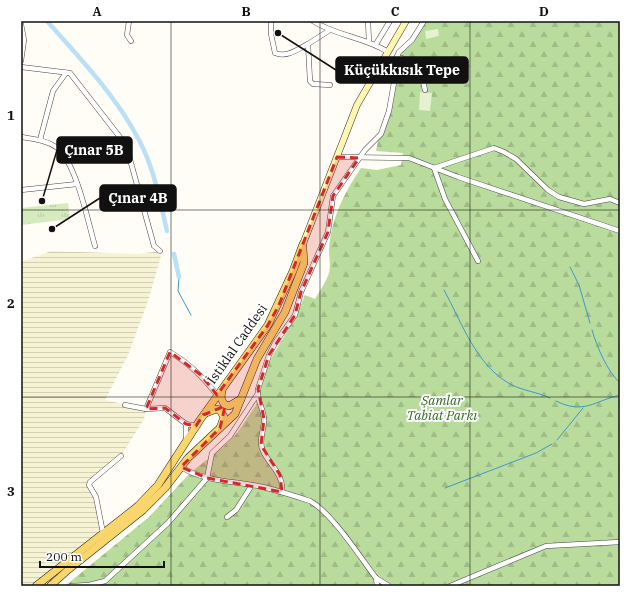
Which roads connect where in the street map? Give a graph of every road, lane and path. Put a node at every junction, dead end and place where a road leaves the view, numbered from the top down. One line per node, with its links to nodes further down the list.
1 (129, 21): 10 (street)
2 (271, 21): 12 (street)
3 (313, 21): 9 (street)
4 (368, 21): 11 (street)
5 (390, 21): 13 (street)
6 (406, 21): 14 (main road, İstiklal Caddesi)
7 (424, 21): 15 (street)
8 (21, 24): 16 (street)
9 (330, 30): 11 (street); 12 (street)
10 (131, 41)
11 (369, 42): 13 (street)
12 (308, 44): 19 (street)
13 (376, 44): 14 (street)
14 (388, 52): 23 (main road, İstiklal Caddesi)
15 (396, 58): 20 (street); 24 (street)
16 (21, 61)
17 (21, 66): 18 (street)
18 (66, 73): 22 (street); 32 (street)
19 (330, 85)
20 (425, 90)
21 (21, 137): 22 (street)
22 (40, 140): 26 (street)
23 (336, 157): 24 (street); 30 (main road, İstiklal Caddesi)
24 (359, 158): 25 (street); 36 (street)
25 (434, 168): 28 (street); 29 (street); 33 (street)
26 (77, 184): 27 (street); 31 (street)
27 (21, 190)
28 (620, 203)
29 (620, 231)
30 (303, 244): 34 (main road, İstiklal Caddesi); 37 (main road, İstiklal Caddesi)
31 (95, 246)
32 (160, 251)
33 (478, 261)
34 (223, 386): 35 (main road, İstiklal Caddesi); 37 (main road)
35 (217, 395): 39 (street); 40 (main road, İstiklal Caddesi)
36 (257, 395): 47 (street); 49 (street)
37 (242, 398): 43 (main road, İstiklal Caddesi)
38 (125, 405): 39 (street)
39 (146, 409): 41 (street)
40 (203, 415): 42 (main road, İstiklal Caddesi); 43 (main road)
41 (186, 424): 42 (street); 44 (street)
42 (196, 426): 44 (main road, İstiklal Caddesi)
43 (220, 428): 46 (main road, İstiklal Caddesi)
44 (187, 441): 51 (main road, İstiklal Caddesi)
45 (121, 456): 51 (street)
46 (181, 467): 47 (street); 55 (main road, İstiklal Caddesi)
47 (207, 478): 48 (street); 56 (street)
48 (252, 485): 49 (street); 50 (street)
49 (282, 492): 53 (street)
50 (227, 517)
51 (103, 533): 54 (main road, İstiklal Caddesi)
52 (620, 542): 59 (street)
53 (376, 578): 57 (street); 58 (street)
54 (36, 586)
55 (50, 586)
56 (71, 586)
57 (377, 586)
58 (389, 586)
59 (450, 586)

